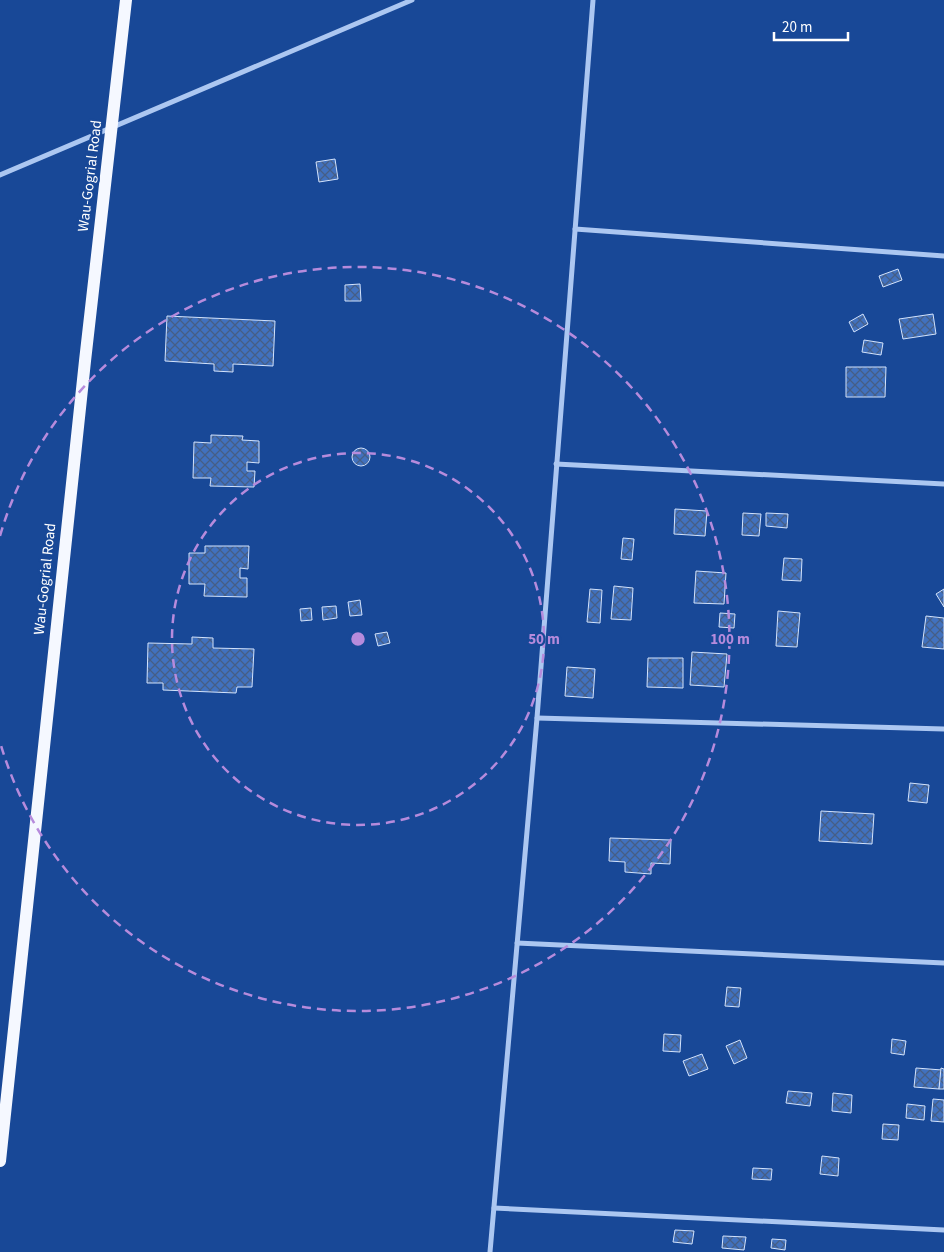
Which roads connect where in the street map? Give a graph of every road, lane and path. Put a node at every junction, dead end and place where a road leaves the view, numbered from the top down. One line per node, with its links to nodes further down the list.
1 (126, 0): 4 (main road, Wau-Gogrial Road)
2 (412, 0): 4 (street)
3 (592, 0): 6 (street)
4 (112, 128): 5 (street); 14 (main road, Wau-Gogrial Road)
5 (0, 175)
6 (575, 229): 7 (street); 8 (street)
7 (944, 256)
8 (556, 464): 9 (street); 10 (street)
9 (944, 484)
10 (537, 718): 11 (street); 12 (street)
11 (944, 729)
12 (517, 943): 13 (street); 15 (street)
13 (944, 962)
14 (0, 1161)
15 (494, 1208): 16 (street); 17 (street)
16 (944, 1230)
17 (490, 1252)

